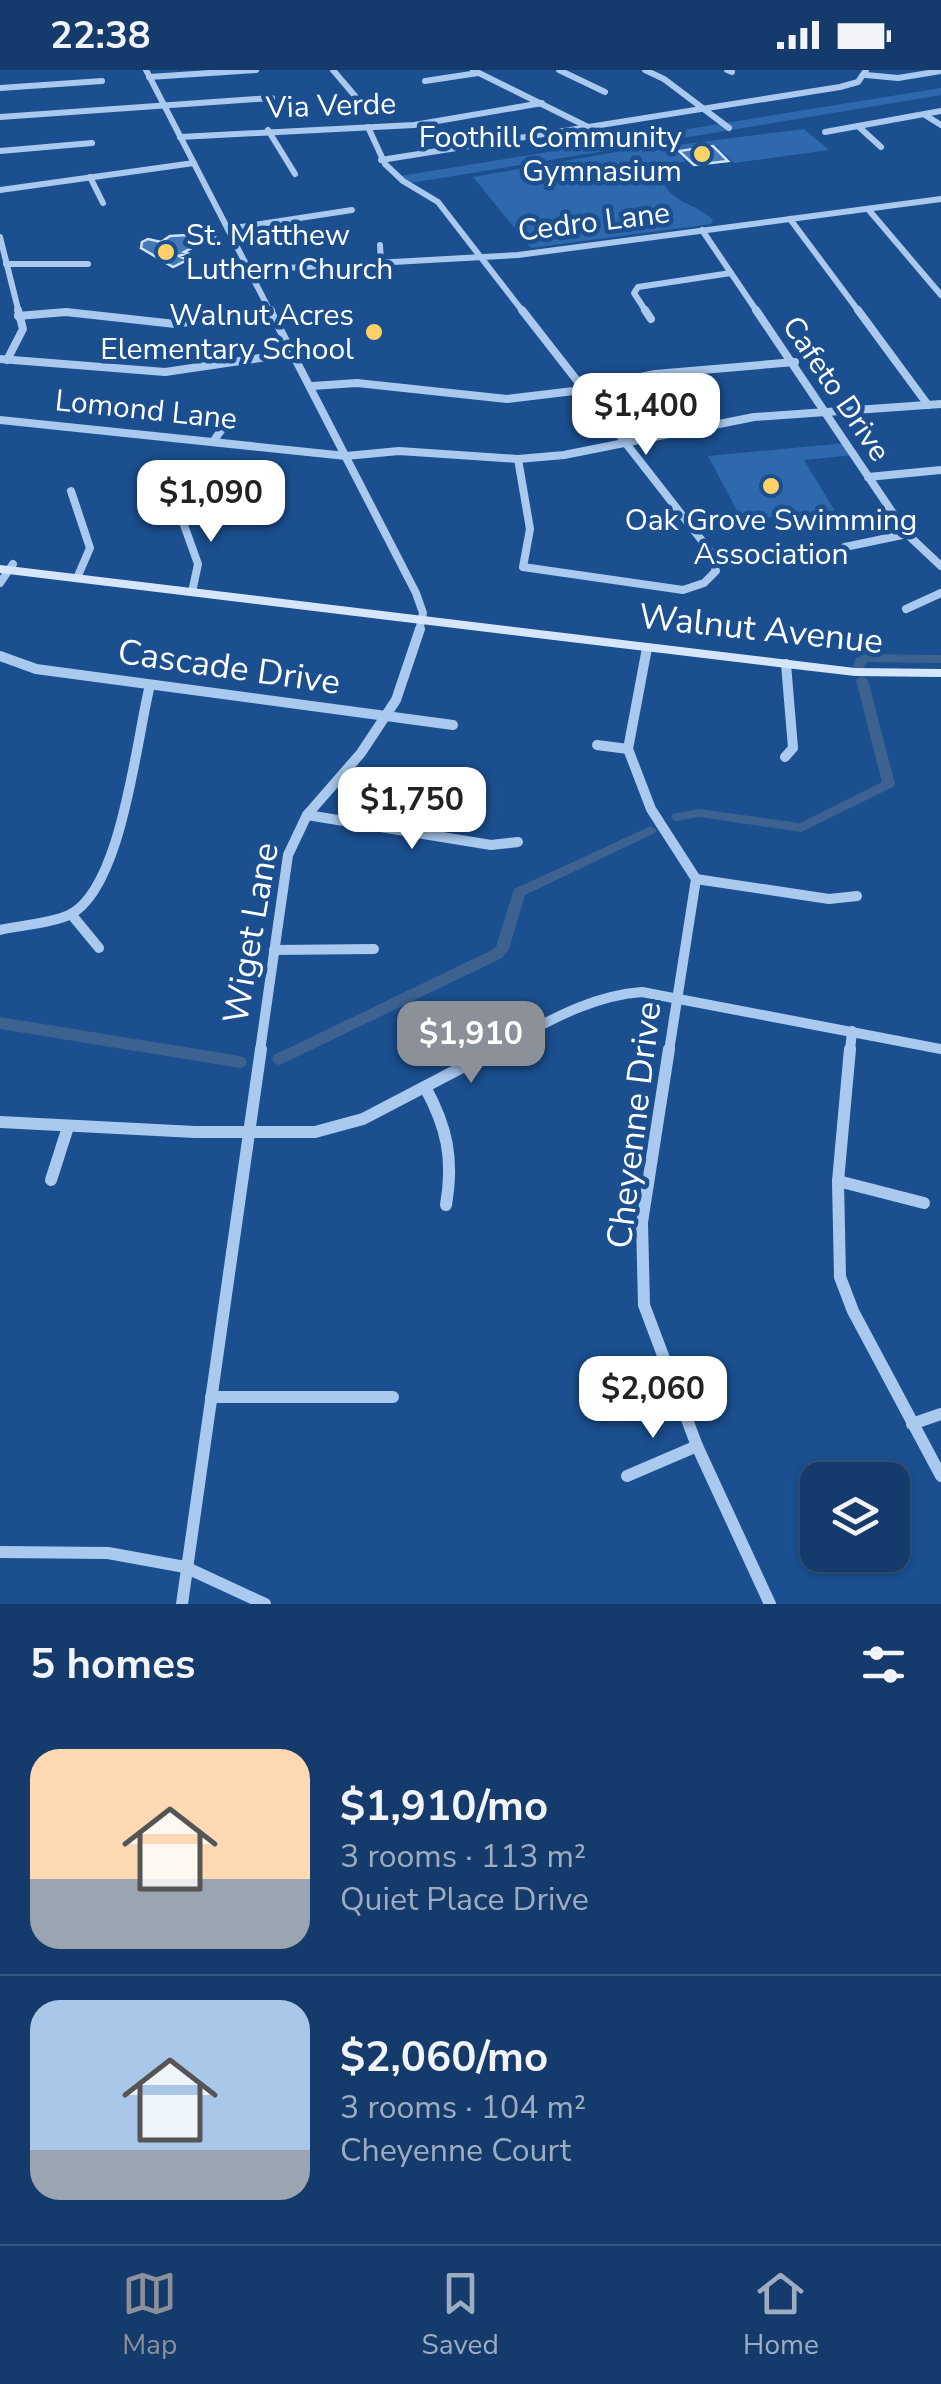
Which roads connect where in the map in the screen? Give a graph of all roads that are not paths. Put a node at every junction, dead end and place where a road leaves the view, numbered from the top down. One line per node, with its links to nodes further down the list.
1 (256, 70): 8 (street)
2 (332, 70): 13 (street)
3 (559, 70): 12 (street)
4 (644, 70): 18 (street)
5 (475, 71): 10 (street); 15 (street)
6 (866, 72): 7 (street); 18 (street)
7 (941, 72)
8 (148, 74): 16 (street)
9 (102, 80): 11 (street)
10 (425, 81)
11 (0, 88)
12 (605, 92)
13 (355, 96)
14 (272, 98): 16 (street)
15 (542, 104): 22 (street, Via Verde); 26 (street)
16 (163, 106): 21 (street); 30 (street)
17 (445, 106): 22 (street)
18 (705, 108): 26 (street); 27 (street)
19 (941, 111): 20 (street)
20 (924, 114): 23 (street); 24 (street)
21 (0, 118)
22 (460, 118): 25 (street, Via Verde)
23 (941, 125)
24 (858, 126): 29 (street); 32 (street)
25 (368, 127): 28 (street, Via Verde); 34 (street)
26 (589, 128): 34 (street)
27 (729, 128)
28 (268, 130): 30 (street, Via Verde); 36 (street)
29 (825, 132)
30 (180, 136): 35 (street)
31 (92, 143): 33 (street)
32 (881, 147)
33 (0, 151)
34 (381, 160): 50 (street)
35 (194, 164): 37 (street); 46 (street)
36 (295, 174)
37 (90, 178): 38 (street); 40 (street)
38 (0, 190)
39 (941, 199): 41 (street, Cedro Lane)
40 (103, 203)
41 (868, 208): 44 (street, Cedro Lane); 56 (street)
42 (352, 210): 43 (street)
43 (308, 215): 45 (street); 46 (street)
44 (790, 219): 47 (street, Cedro Lane); 66 (street)
45 (316, 226)
46 (228, 228): 54 (street)
47 (702, 230): 50 (street, Cedro Lane); 55 (street, Cafeto Drive)
48 (0, 237): 52 (street)
49 (380, 245): 51 (street)
50 (478, 257): 51 (street, Cedro Lane); 64 (street)
51 (381, 262): 54 (street, Cedro Lane)
52 (6, 264): 53 (street); 58 (street)
53 (88, 264)
54 (251, 270): 57 (street)
55 (731, 273): 59 (street); 62 (street, Cafeto Drive)
56 (941, 295)
57 (272, 310): 58 (street); 60 (street)
58 (18, 316): 61 (street)
59 (651, 320)
60 (294, 353): 61 (street); 63 (street)
61 (4, 360)
62 (794, 362): 64 (street); 67 (street, Cafeto Drive)
63 (312, 386): 64 (street); 72 (street)
64 (582, 390): 71 (street)
65 (941, 404): 66 (street, Lomond Lane)
66 (928, 405): 67 (street, Lomond Lane)
67 (825, 412): 71 (street, Lomond Lane); 75 (street, Cafeto Drive)
68 (0, 420): 70 (street, Lomond Lane)
69 (226, 422): 70 (street)
70 (215, 439): 72 (street, Lomond Lane)
71 (624, 444): 73 (street, Lomond Lane); 73 (street)
72 (346, 456): 73 (street, Lomond Lane); 87 (street)
73 (518, 459)
74 (941, 470): 75 (street)
75 (868, 477): 78 (street, Cafeto Drive)
76 (71, 491): 82 (street)
77 (174, 497): 84 (street)
78 (907, 534): 79 (street); 81 (street, Cafeto Drive)
79 (845, 547)
80 (6, 566): 82 (street, Walnut Avenue); 83 (street)
81 (941, 566)
82 (79, 574): 84 (street, Walnut Avenue)
83 (0, 583)
84 (194, 588): 87 (street, Walnut Avenue)
85 (941, 593): 86 (street)
86 (906, 608)
87 (422, 617): 88 (street, Walnut Avenue); 93 (street, Wiget Lane)
88 (647, 648): 90 (street, Walnut Avenue); 96 (street)
89 (0, 656): 92 (street, Cascade Drive)
90 (786, 664): 91 (street, Walnut Avenue); 97 (street)
91 (941, 673)
92 (150, 685): 93 (street, Cascade Drive); 102 (street)
93 (387, 716): 94 (street, Cascade Drive); 98 (street, Wiget Lane)
94 (454, 725)
95 (598, 745): 96 (street)
96 (628, 748): 100 (street)
97 (784, 758)
98 (307, 815): 99 (street); 106 (street, Wiget Lane)
99 (518, 842)
100 (696, 878): 101 (street); 107 (street, Cheyenne Drive)
101 (858, 896)
102 (71, 914): 103 (street); 104 (street)
103 (0, 930)
104 (99, 948)
105 (374, 949): 106 (street)
106 (274, 950): 113 (street, Wiget Lane)
107 (678, 996): 108 (street); 110 (street); 122 (street, Cheyenne Drive)
108 (852, 1030): 109 (street); 115 (street)
109 (941, 1049)
110 (425, 1087): 113 (street); 117 (street)
111 (0, 1122): 112 (street)
112 (68, 1128): 113 (street); 114 (street)
113 (247, 1132): 118 (street, Wiget Lane)
114 (51, 1180)
115 (838, 1182): 116 (street); 121 (street)
116 (924, 1203)
117 (446, 1206)
118 (211, 1397): 119 (street); 126 (street, Wiget Lane)
119 (393, 1397)
120 (941, 1414): 121 (street)
121 (912, 1424): 124 (street)
122 (696, 1446): 123 (street); 129 (street, Cheyenne Drive)
123 (627, 1476)
124 (941, 1476)
125 (0, 1552): 126 (street)
126 (185, 1567): 127 (street, Wiget Lane); 128 (street)
127 (182, 1604)
128 (265, 1604)
129 (770, 1604)

